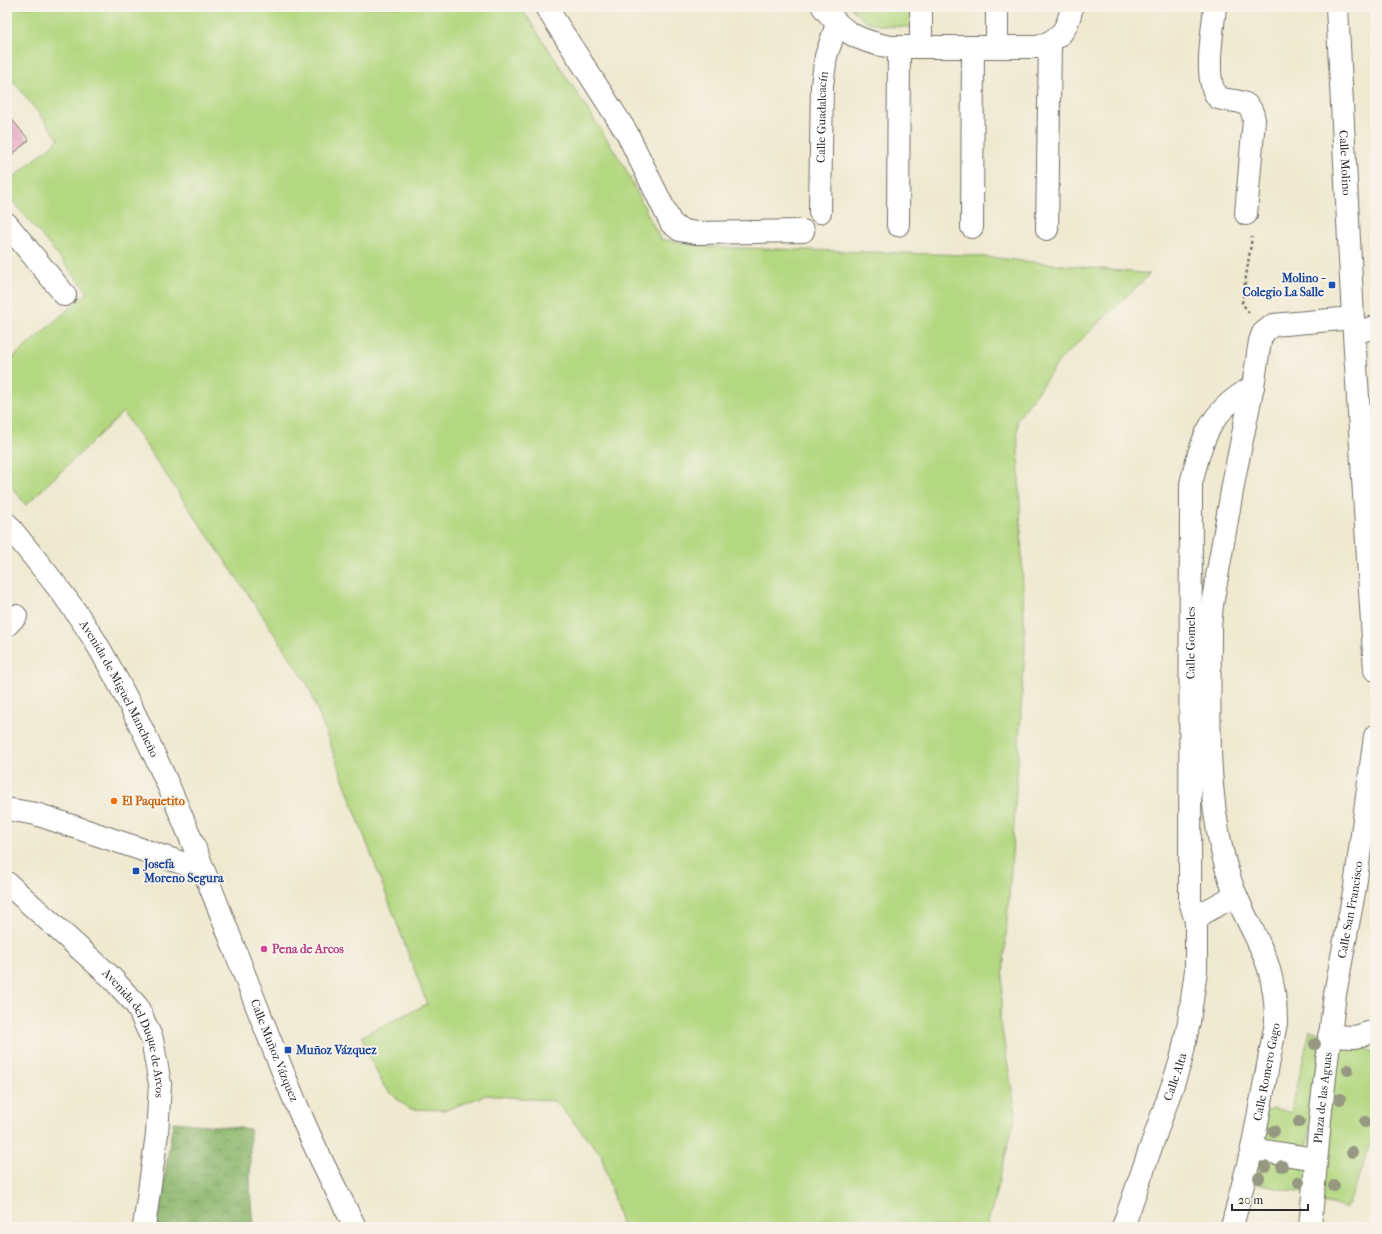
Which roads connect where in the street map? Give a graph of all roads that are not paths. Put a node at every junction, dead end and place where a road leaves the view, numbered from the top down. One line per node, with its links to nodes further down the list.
1 (546, 7): 20 (street)
2 (823, 7): 8 (street)
3 (921, 7): 11 (street)
4 (997, 7): 13 (street)
5 (1072, 7): 9 (street)
6 (1215, 7): 15 (street)
7 (1337, 7): 22 (street, Calle Molino)
8 (837, 24): 10 (street); 14 (street, Calle Guadalcacín)
9 (1056, 38): 13 (street); 19 (street)
10 (899, 47): 11 (street); 17 (street)
11 (921, 47): 12 (street)
12 (973, 47): 13 (street); 18 (street)
13 (997, 47)
14 (820, 212)
15 (1246, 214)
16 (7, 224): 21 (street)
17 (898, 225)
18 (972, 227)
19 (1047, 229)
20 (804, 231)
21 (65, 295)
22 (1354, 326): 23 (street); 24 (street, Calle Gomeles); 26 (street)
23 (1375, 327)
24 (1253, 387): 32 (street, Calle Gomeles); 34 (street, Calle Gomeles)
25 (7, 524): 30 (street, Avenida de Miguel Mancheño)
26 (1374, 640): 27 (street)
27 (1375, 670)
28 (1375, 736): 36 (street, Calle San Francisco)
29 (7, 809): 30 (street)
30 (203, 870): 40 (street, Calle Muñoz Vázquez)
31 (10, 892): 39 (street, Avenida del Duque de Arcos)
32 (1236, 895): 33 (street, Calle Gomeles); 34 (street)
33 (1247, 919): 37 (street, Calle Romero Gago)
34 (1196, 921): 41 (street, Calle Alta)
35 (1375, 1031): 36 (street)
36 (1329, 1036): 38 (street, Plaza de las Aguas)
37 (1252, 1149): 38 (street, Plaza de las Aguas); 42 (street, Calle Romero Gago)
38 (1316, 1159): 43 (street, Plaza de las Aguas)
39 (144, 1227)
40 (355, 1227)
41 (1122, 1227)
42 (1232, 1227)
43 (1310, 1227)

